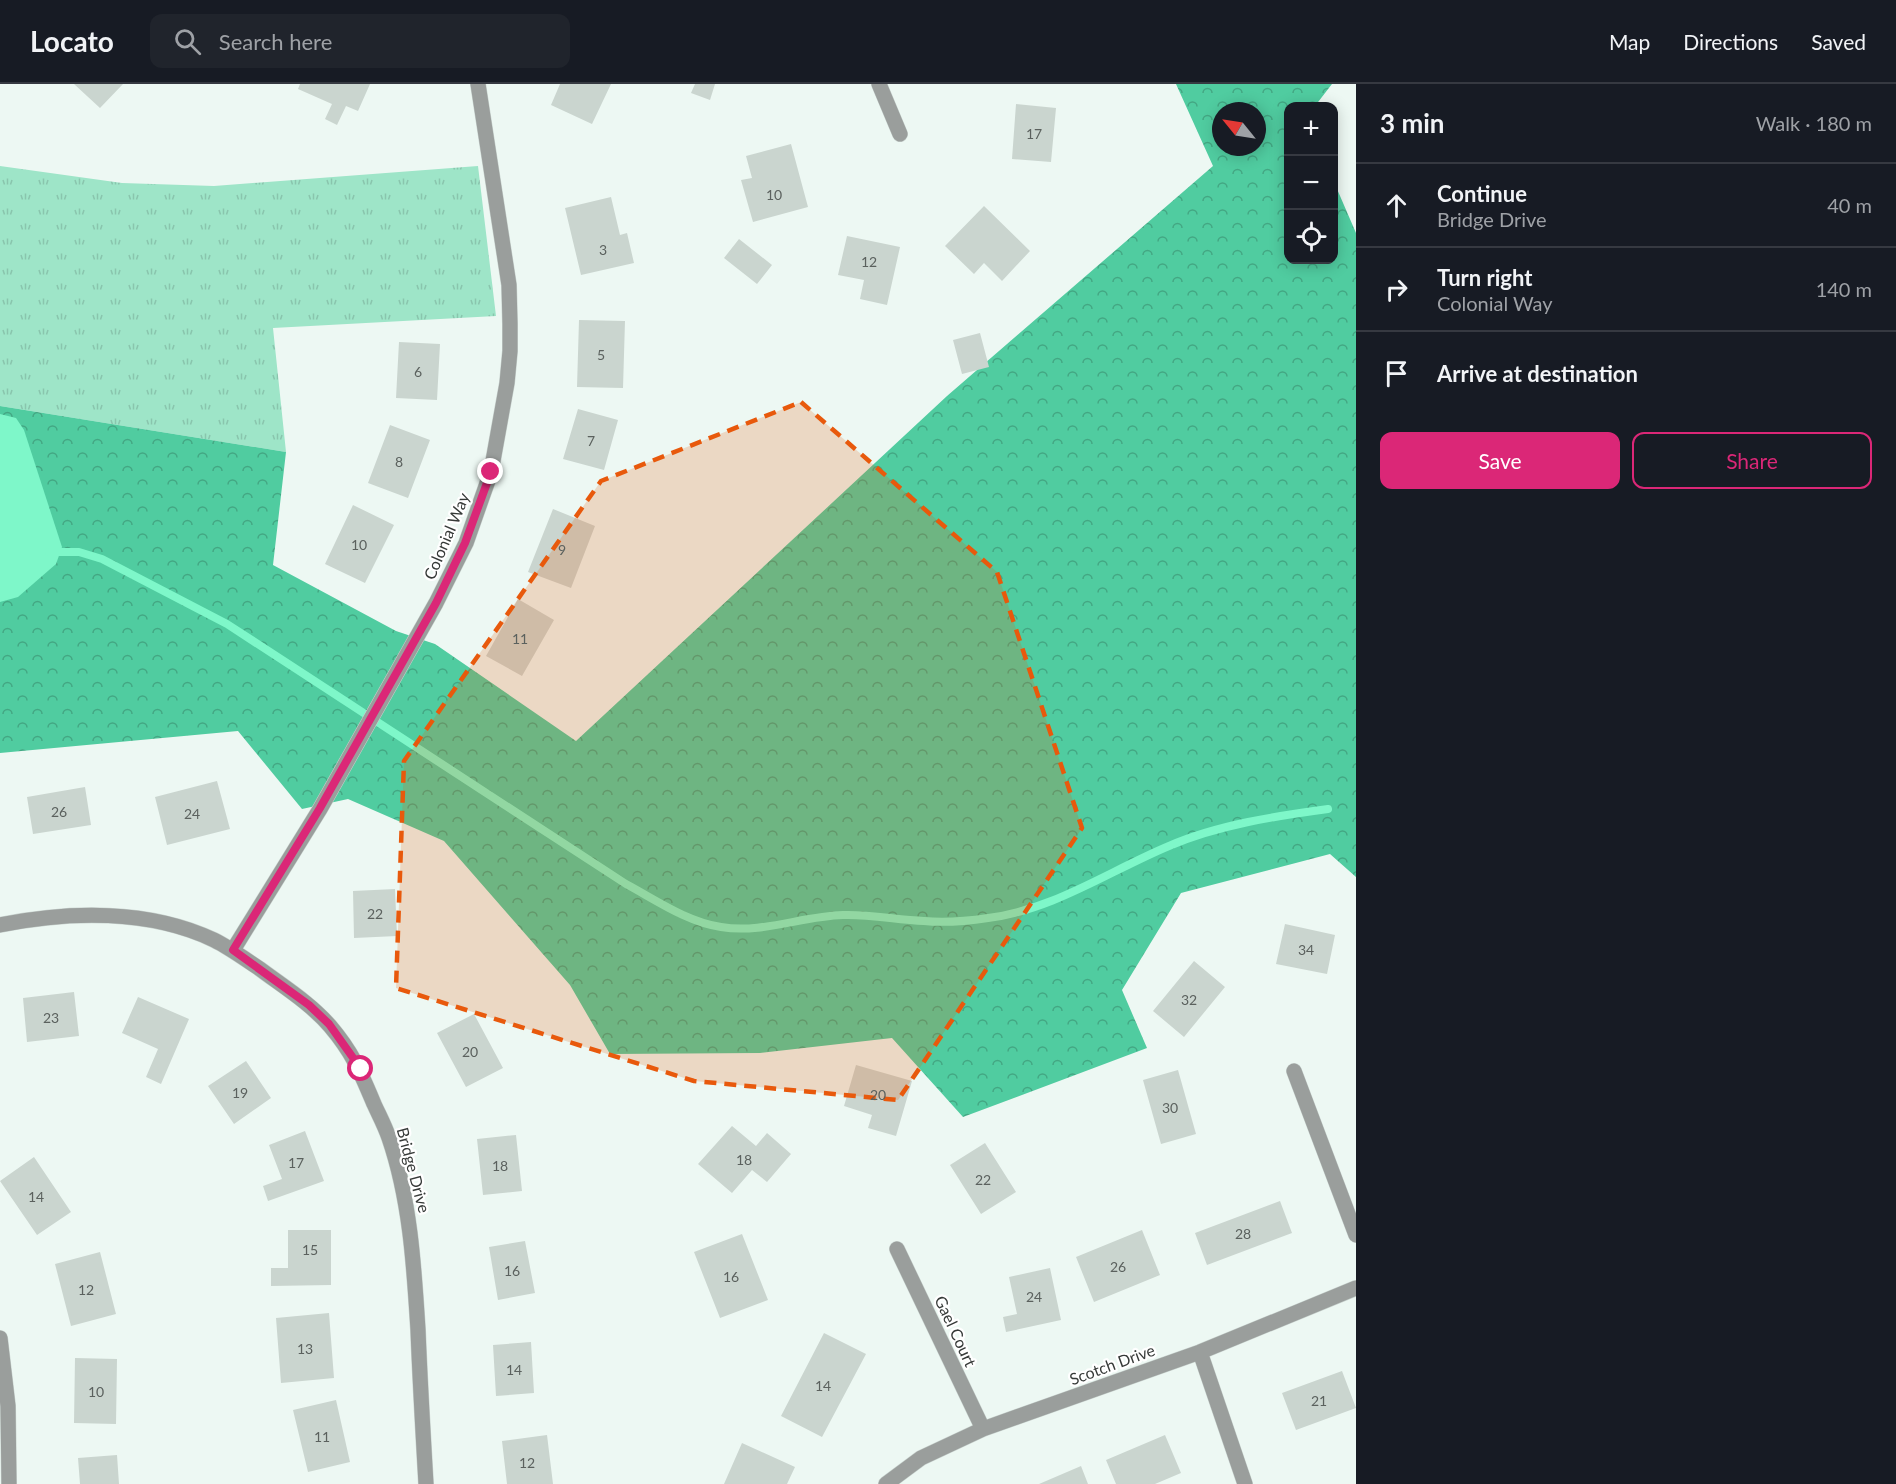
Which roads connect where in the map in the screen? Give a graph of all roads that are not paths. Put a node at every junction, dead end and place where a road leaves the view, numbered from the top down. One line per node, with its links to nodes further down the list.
1 (478, 84): 5 (street, Colonial Way)
2 (879, 84): 3 (street)
3 (900, 134)
4 (0, 926): 5 (street, Bridge Drive)
5 (233, 950): 14 (street, Bridge Drive)
6 (1294, 1071): 7 (street)
7 (1356, 1235)
8 (897, 1249): 12 (street, Gael Court)
9 (1356, 1288): 11 (street, Scotch Drive)
10 (0, 1338): 13 (street)
11 (1200, 1352): 12 (street, Scotch Drive); 16 (street)
12 (983, 1429): 15 (street, Scotch Drive)
13 (9, 1484)
14 (426, 1484)
15 (886, 1484)
16 (1245, 1484)

